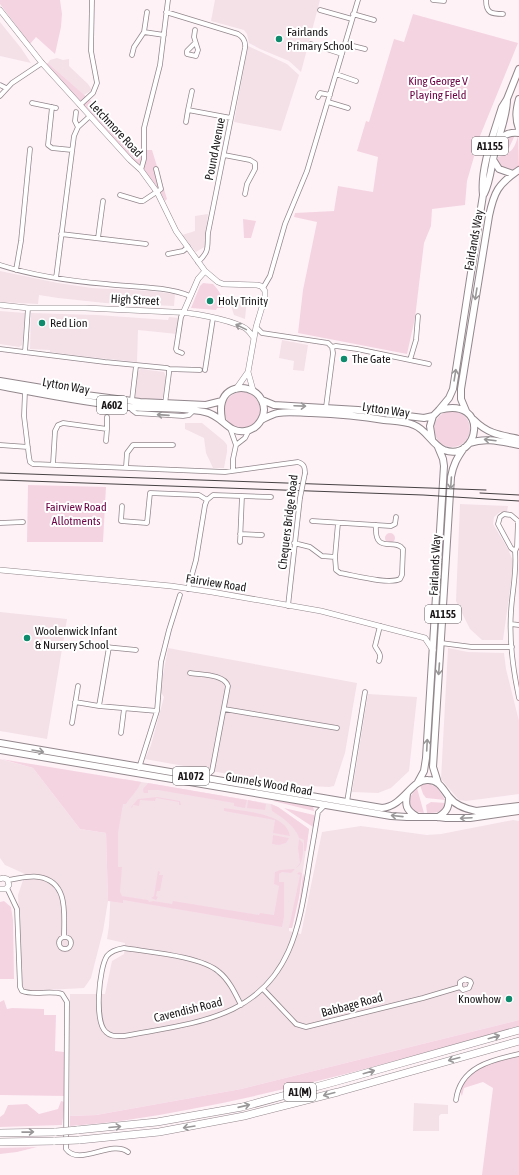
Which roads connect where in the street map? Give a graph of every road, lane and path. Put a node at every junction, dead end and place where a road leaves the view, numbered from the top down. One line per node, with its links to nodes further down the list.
1 (92, 0): 38 (street)
2 (168, 0): 10 (street)
3 (358, 0): 11 (street)
4 (433, 0): 6 (street)
5 (486, 0): 12 (street)
6 (444, 1)
7 (320, 10): 13 (street)
8 (0, 11): 24 (street, Letchmore Road)
9 (147, 12): 16 (street)
10 (166, 12): 15 (street); 17 (street)
11 (354, 14): 13 (street); 14 (street)
12 (503, 14)
13 (352, 19): 20 (street)
14 (374, 20)
15 (197, 22): 18 (street); 43 (street, Pound Avenue)
16 (144, 32): 17 (street); 23 (street)
17 (164, 35): 54 (street)
18 (195, 43)
19 (311, 44): 22 (street)
20 (345, 44): 21 (street); 22 (street)
21 (365, 49)
22 (342, 54): 26 (street)
23 (132, 55)
24 (42, 63): 29 (street); 38 (street, Letchmore Road)
25 (519, 69): 34 (main road, Fairlands Way / A1155)
26 (336, 74): 27 (street); 31 (street)
27 (356, 81)
28 (0, 85): 29 (street)
29 (6, 88): 32 (street)
30 (192, 91): 40 (street)
31 (330, 95): 33 (street); 36 (street)
32 (0, 96)
33 (318, 97)
34 (508, 99): 48 (main road, Fairlands Way / A1155); 60 (main road, Fairlands Way / A1155)
35 (519, 99): 46 (main road, A1155)
36 (328, 102): 39 (street); 72 (street)
37 (32, 103): 50 (street)
38 (80, 105): 42 (street, Letchmore Road)
39 (348, 108)
40 (188, 110): 43 (street); 44 (street)
41 (76, 112): 45 (street)
42 (90, 116): 45 (street); 54 (street, Letchmore Road)
43 (231, 118): 51 (street, Pound Avenue)
44 (186, 122)
45 (78, 126): 50 (street)
46 (519, 129)
47 (519, 133): 48 (main road, A1155)
48 (498, 141): 52 (main road, Fairlands Way / A1155)
49 (30, 149): 69 (street)
50 (72, 150): 62 (street)
51 (224, 155): 58 (street); 67 (street, Pound Avenue)
52 (494, 161): 56 (main road, A1155); 60 (main road, Fairlands Way / A1155)
53 (156, 169): 57 (street)
54 (141, 170): 57 (street, Letchmore Road)
55 (519, 170): 56 (main road, Fairlands Way)
56 (513, 174): 104 (main road, Fairlands Way, one-way to 104)
57 (157, 192): 59 (street); 65 (street, Letchmore Road)
58 (245, 194)
59 (120, 195)
60 (483, 195): 102 (main road, Fairlands Way / A1155, one-way to 60)
61 (103, 201): 63 (street)
62 (61, 234): 63 (street); 71 (street)
63 (98, 238): 64 (street)
64 (146, 244)
65 (188, 247): 66 (street); 67 (street, Letchmore Road)
66 (168, 254)
67 (198, 262): 70 (street, Letchmore Road)
68 (0, 265): 69 (street)
69 (16, 270): 71 (street)
70 (205, 271): 72 (street, Letchmore Road); 73 (street)
71 (56, 278): 73 (street)
72 (263, 288): 79 (street)
73 (190, 296): 76 (street)
74 (0, 305): 75 (street, High Street)
75 (28, 308): 76 (street, High Street); 84 (street)
76 (184, 311): 78 (street, High Street); 85 (street)
77 (418, 316): 86 (street)
78 (213, 318): 81 (street, High Street, one-way to 78); 89 (street)
79 (256, 327): 80 (street); 81 (street)
80 (262, 333): 81 (street); 82 (street)
81 (254, 338): 90 (street)
82 (332, 347): 86 (street); 100 (street)
83 (0, 349): 84 (street)
84 (25, 352): 88 (street)
85 (182, 353)
86 (410, 360): 87 (street)
87 (429, 364)
88 (136, 366): 89 (street); 96 (street)
89 (169, 369): 99 (street)
90 (248, 372): 93 (street); 94 (street)
91 (0, 381): 99 (main road, Lytton Way / A602)
92 (0, 386): 95 (main road, Lytton Way / A602)
93 (236, 388): 94 (main road); 98 (main road, Lytton Way / A602)
94 (253, 390): 97 (main road)
95 (25, 391): 103 (main road, Lytton Way / A602); 121 (street)
96 (132, 400)
97 (262, 400): 100 (main road, Lytton Way, one-way to 100); 109 (main road)
98 (222, 401): 99 (main road, Lytton Way / A602); 108 (main road)
99 (165, 404)
100 (326, 407): 105 (main road, Lytton Way)
101 (132, 410): 103 (street, one-way to 101)
102 (439, 410): 104 (main road); 105 (main road)
103 (193, 411): 108 (main road, Lytton Way / A602)
104 (466, 411): 107 (main road)
105 (433, 416): 113 (main road)
106 (107, 417): 111 (street)
107 (472, 419): 114 (main road); 116 (main road)
108 (222, 420): 110 (main road, Lytton Way / A602)
109 (261, 420): 112 (main road, Lytton Way); 113 (main road, Lytton Way)
110 (230, 428): 112 (main road); 119 (street)
111 (107, 429): 115 (street); 124 (street)
112 (248, 430): 119 (street)
113 (432, 439): 122 (main road, Lytton Way)
114 (519, 439)
115 (106, 441)
116 (469, 443): 120 (main road, one-way to 116); 123 (main road)
117 (0, 445): 121 (street)
118 (173, 445): 125 (street)
119 (236, 445): 126 (street)
120 (519, 445)
121 (28, 447): 124 (street)
122 (438, 447): 123 (main road); 150 (main road, Fairlands Way / A1155)
123 (464, 448): 152 (main road, Fairlands Way / A1155, one-way to 152)
124 (53, 464): 125 (street)
125 (126, 467): 126 (street)
126 (233, 471): 140 (street, Chequers Bridge Road, bridge)
127 (242, 496): 128 (street); 129 (street); 137 (street)
128 (271, 497)
129 (207, 500): 130 (street); 144 (street)
130 (122, 506)
131 (396, 517): 136 (street)
132 (312, 521): 135 (street)
133 (23, 522): 134 (street)
134 (0, 523)
135 (338, 523): 136 (street); 142 (street)
136 (376, 525): 142 (street)
137 (240, 534): 138 (street); 139 (street)
138 (262, 535)
139 (240, 542)
140 (294, 544): 142 (street); 146 (street, Chequers Bridge Road)
141 (515, 551): 141 (street); 147 (street)
142 (335, 557)
143 (0, 570): 144 (street, Fairview Road)
144 (188, 589): 146 (street, Fairview Road)
145 (180, 595): 167 (street)
146 (288, 606): 149 (street, Fairview Road)
147 (511, 624): 148 (street); 155 (street)
148 (519, 625)
149 (380, 626): 151 (street, Fairview Road); 158 (street)
150 (434, 630): 151 (street); 157 (main road, Fairlands Way / A1155)
151 (425, 638): 157 (street)
152 (441, 644): 155 (street); 178 (main road, Fairlands Way / A1155, one-way to 178)
153 (85, 645): 154 (street)
154 (109, 647): 156 (street); 164 (street)
155 (512, 647): 162 (street)
156 (136, 650)
157 (433, 650): 177 (main road, Fairlands Way / A1155, one-way to 157)
158 (379, 661)
159 (190, 673): 166 (street)
160 (78, 686): 163 (street)
161 (365, 692): 182 (street)
162 (519, 698)
163 (76, 702): 164 (street); 168 (street)
164 (99, 706): 165 (street)
165 (124, 708): 167 (street); 170 (street)
166 (224, 709): 169 (street); 174 (street)
167 (157, 711): 173 (street)
168 (72, 723)
169 (337, 728)
170 (120, 733)
171 (0, 743): 173 (main road, Gunnels Wood Road / A1072, one-way to 173)
172 (0, 750): 181 (main road, Gunnels Wood Road / A1072)
173 (139, 768): 175 (main road, Gunnels Wood Road / A1072)
174 (212, 771): 175 (street); 176 (street)
175 (204, 778): 176 (main road, Gunnels Wood Road / A1072)
176 (218, 781): 182 (main road, Gunnels Wood Road / A1072)
177 (418, 782): 178 (main road); 179 (main road, Gunnels Wood Road / A1072)
178 (438, 783): 180 (main road)
179 (407, 794): 182 (main road, Gunnels Wood Road / A1072); 187 (main road)
180 (449, 797): 184 (main road); 188 (main road)
181 (312, 802): 183 (main road, Gunnels Wood Road / A1072); 186 (street)
182 (347, 802)
183 (326, 804): 186 (street); 187 (main road, Gunnels Wood Road / A1072, one-way to 183)
184 (519, 806)
185 (519, 811): 188 (main road, Gunnels Wood Road / A1072, one-way to 188)
186 (318, 812): 194 (street, Cavendish Road)
187 (416, 816): 188 (main road, Gunnels Wood Road / A1072)
188 (438, 817)
189 (0, 879): 190 (street)
190 (8, 880): 191 (street); 192 (street)
191 (3, 890): 202 (street)
192 (64, 937)
193 (460, 986): 194 (street, Babbage Road)
194 (263, 989): 195 (street, Cavendish Road)
195 (241, 1005): 195 (street, Cavendish Road)
196 (519, 1030): 200 (highway, A1(M), one-way to 196, bridge)
197 (519, 1041): 201 (highway, A1(M), one-way to 201, bridge)
198 (519, 1054): 199 (street)
199 (456, 1100)
200 (0, 1133)
201 (0, 1142)
202 (128, 1152)

